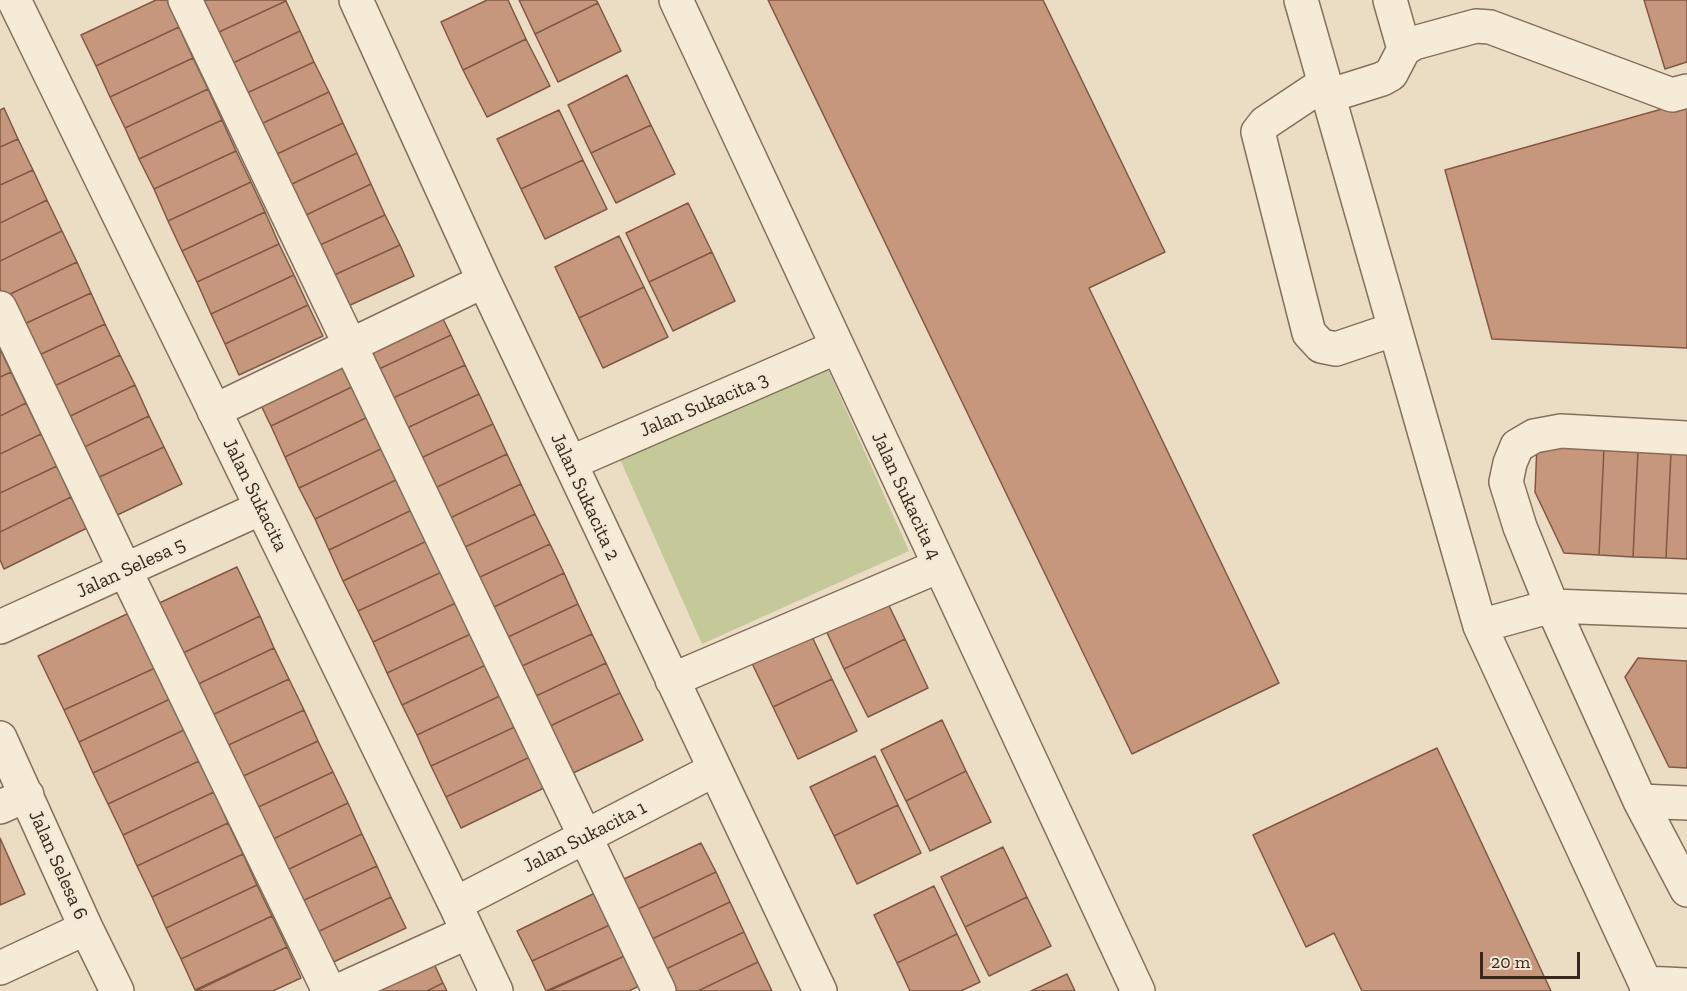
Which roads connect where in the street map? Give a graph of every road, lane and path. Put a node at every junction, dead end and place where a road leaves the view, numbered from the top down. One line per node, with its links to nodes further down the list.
1 (14, 0): 15 (street, Jalan Sukacita)
2 (185, 0): 13 (street)
3 (356, 0): 10 (street, Jalan Sukacita 2)
4 (676, 0): 14 (street, Jalan Sukacita 4)
5 (1301, 0): 8 (street)
6 (1390, 0): 7 (street)
7 (1404, 49): 8 (street); 9 (street)
8 (1327, 89): 12 (street); 12 (street)
9 (1687, 91)
10 (484, 281): 13 (street); 17 (street, Jalan Sukacita 2)
11 (0, 308): 20 (street)
12 (1395, 329): 23 (street)
13 (351, 346): 15 (street); 31 (street)
14 (837, 347): 17 (street, Jalan Sukacita 3); 19 (street, Jalan Sukacita 4)
15 (214, 411): 18 (street, Jalan Sukacita)
16 (1687, 438): 21 (street)
17 (570, 463): 25 (street, Jalan Sukacita 2)
18 (261, 508): 20 (street, Jalan Selesa 5); 33 (street, Jalan Sukacita)
19 (939, 566): 25 (street); 44 (street, Jalan Sukacita 4)
20 (124, 570): 24 (street, Jalan Selesa 5); 39 (street)
21 (1552, 606): 22 (street); 23 (street); 29 (street)
22 (1687, 611)
23 (1480, 626): 37 (street)
24 (0, 627)
25 (672, 680): 27 (street, Jalan Sukacita 2)
26 (0, 738): 28 (street, Jalan Selesa 6)
27 (714, 770): 31 (street, Jalan Sukacita 1); 43 (street, Jalan Sukacita 2)
28 (13, 801): 34 (street, Jalan Selesa 6)
29 (1640, 801): 30 (street); 32 (street)
30 (1687, 803)
31 (585, 836): 33 (street, Jalan Sukacita 1); 42 (street)
32 (1687, 890)
33 (461, 918): 40 (street, Jalan Sukacita 1); 41 (street, Jalan Sukacita)
34 (86, 928): 35 (street); 38 (street, Jalan Selesa 6)
35 (0, 968)
36 (1687, 985): 37 (street)
37 (1647, 987)
38 (117, 991)
39 (329, 991)
40 (338, 991)
41 (496, 991)
42 (659, 991)
43 (820, 991)
44 (1138, 991)

